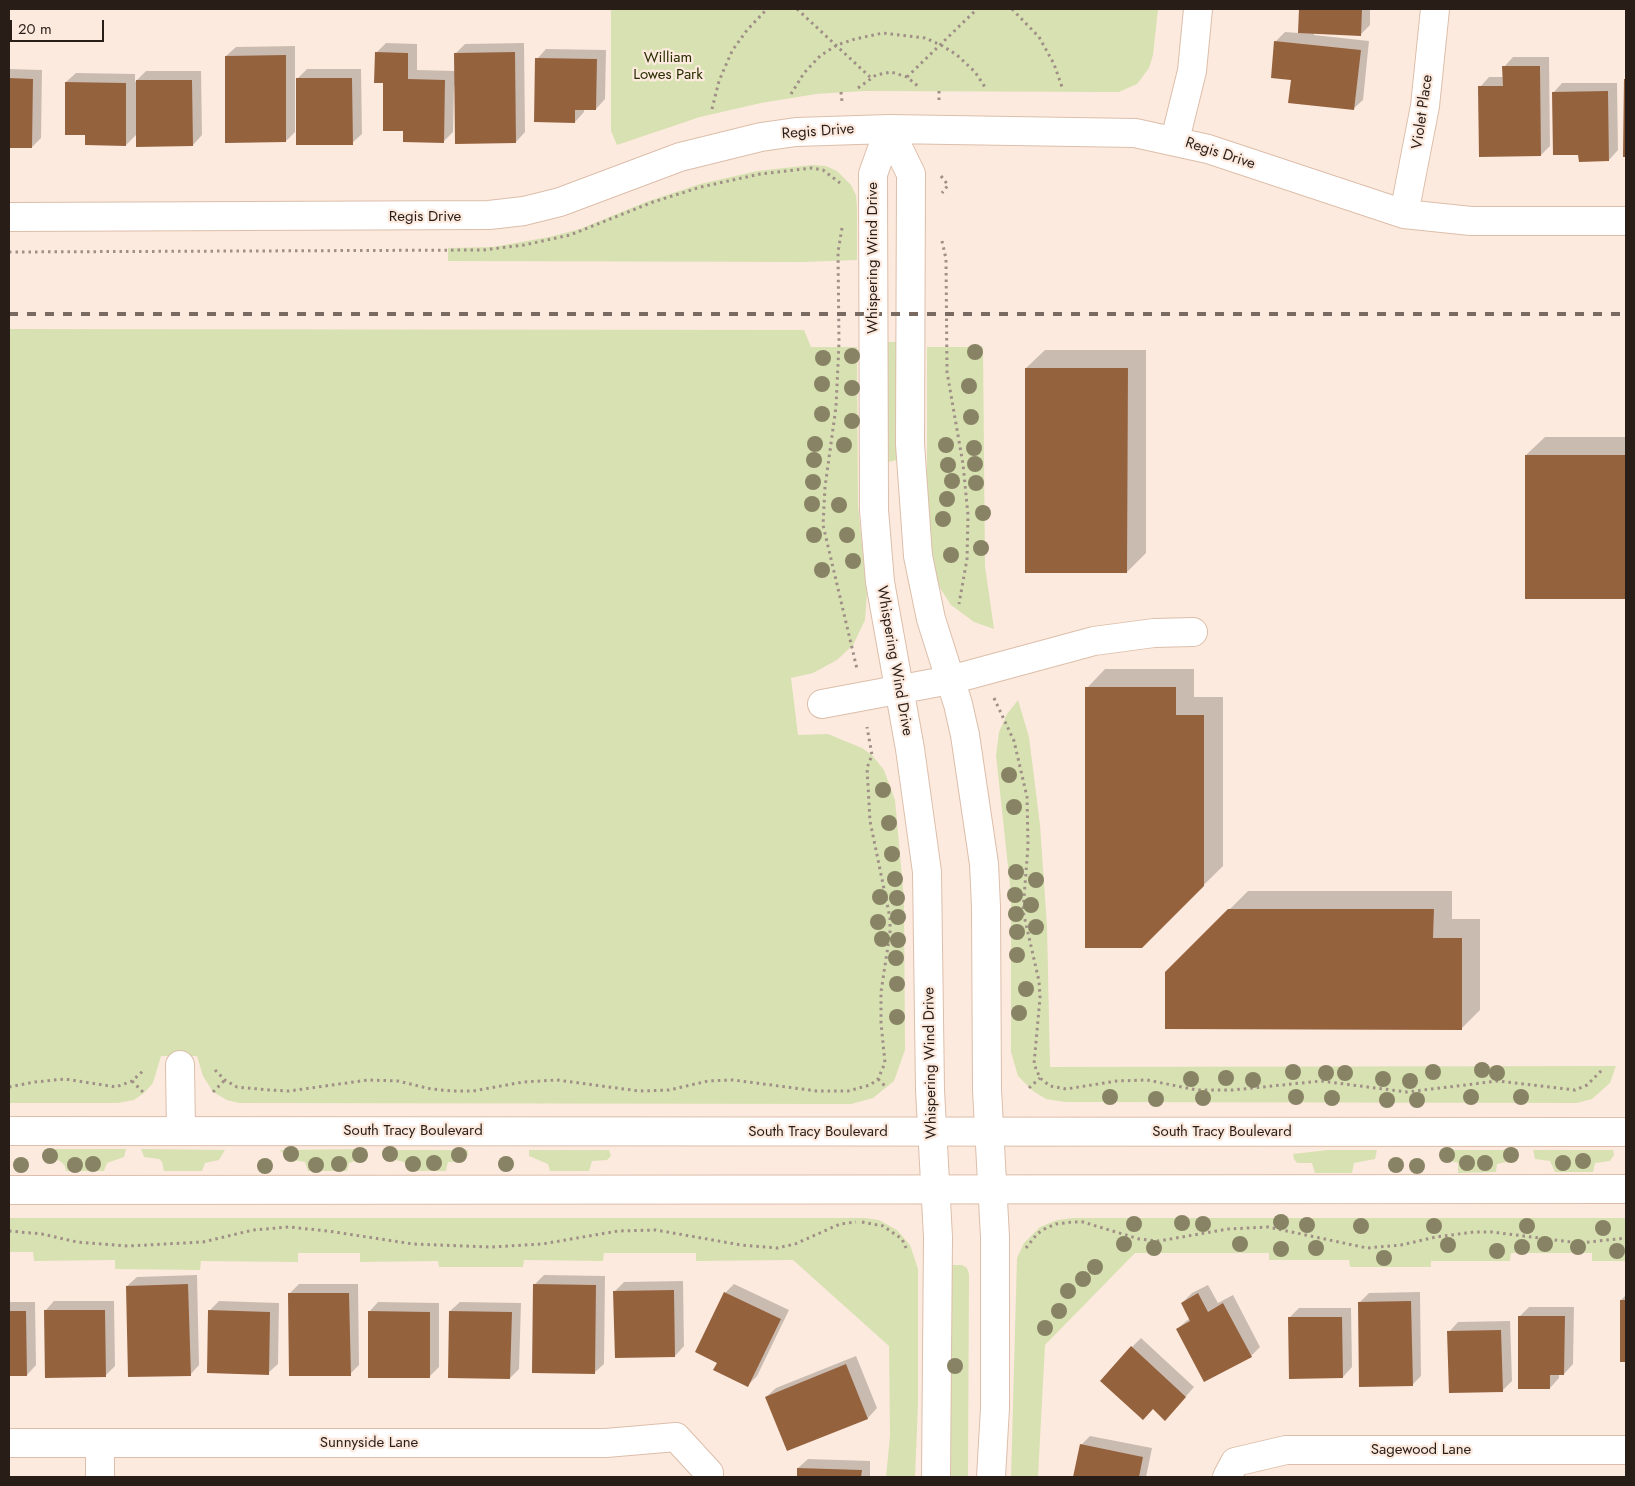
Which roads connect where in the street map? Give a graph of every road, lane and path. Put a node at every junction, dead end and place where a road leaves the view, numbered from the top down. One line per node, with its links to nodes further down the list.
1 (767, 9): 16 (path)
2 (797, 9): 7 (path)
3 (977, 9): 8 (path)
4 (1012, 9): 13 (path)
5 (1198, 9): 18 (street)
6 (1435, 9): 23 (street, Violet Place)
7 (837, 45): 8 (path); 9 (path); 15 (path)
8 (941, 45): 10 (path); 12 (path)
9 (870, 77): 10 (path); 14 (path)
10 (907, 77): 11 (path)
11 (919, 87)
12 (985, 87)
13 (1062, 87)
14 (858, 88)
15 (791, 94)
16 (712, 109)
17 (889, 129): 18 (street, Regis Drive); 24 (street, Regis Drive); 31 (street); 32 (street, Whispering Wind Drive)
18 (1175, 140): 23 (street, Regis Drive)
19 (845, 176): 21 (path)
20 (944, 179): 22 (path)
21 (843, 187)
22 (939, 198)
23 (1404, 214): 25 (street, Regis Drive)
24 (9, 218)
25 (1626, 221)
26 (844, 223): 30 (path)
27 (940, 237): 28 (path)
28 (958, 610)
29 (1193, 632): 31 (street)
30 (853, 645)
31 (950, 680): 32 (street); 52 (street)
32 (899, 691): 33 (street); 51 (street, Whispering Wind Drive)
33 (822, 704)
34 (1003, 722): 40 (path)
35 (872, 755): 41 (path)
36 (180, 1065): 49 (street)
37 (144, 1070): 42 (path)
38 (215, 1070): 43 (path)
39 (1602, 1070): 40 (path)
40 (1040, 1078): 46 (path)
41 (878, 1079): 43 (path); 45 (path)
42 (132, 1080): 44 (path); 48 (path)
43 (225, 1080): 47 (path)
44 (9, 1087)
45 (888, 1088)
46 (1029, 1088)
47 (213, 1092)
48 (144, 1093)
49 (181, 1131): 50 (street, South Tracy Boulevard); 51 (street, South Tracy Boulevard)
50 (9, 1132)
51 (932, 1132): 52 (street, South Tracy Boulevard); 56 (street, Whispering Wind Drive)
52 (989, 1132): 53 (street, South Tracy Boulevard); 57 (street)
53 (1626, 1132)
54 (1626, 1189): 57 (street)
55 (9, 1190): 56 (street)
56 (936, 1190): 57 (street); 67 (street, Whispering Wind Drive)
57 (993, 1190): 68 (street)
58 (9, 1231): 60 (path)
59 (1626, 1238): 61 (path)
60 (909, 1254)
61 (1023, 1254)
62 (9, 1443): 63 (street, Sunnyside Lane)
63 (100, 1443): 65 (street); 66 (street, Sunnyside Lane)
64 (1626, 1450): 69 (street, Sagewood Lane)
65 (100, 1477)
66 (709, 1477)
67 (936, 1477)
68 (991, 1477)
69 (1227, 1477)

